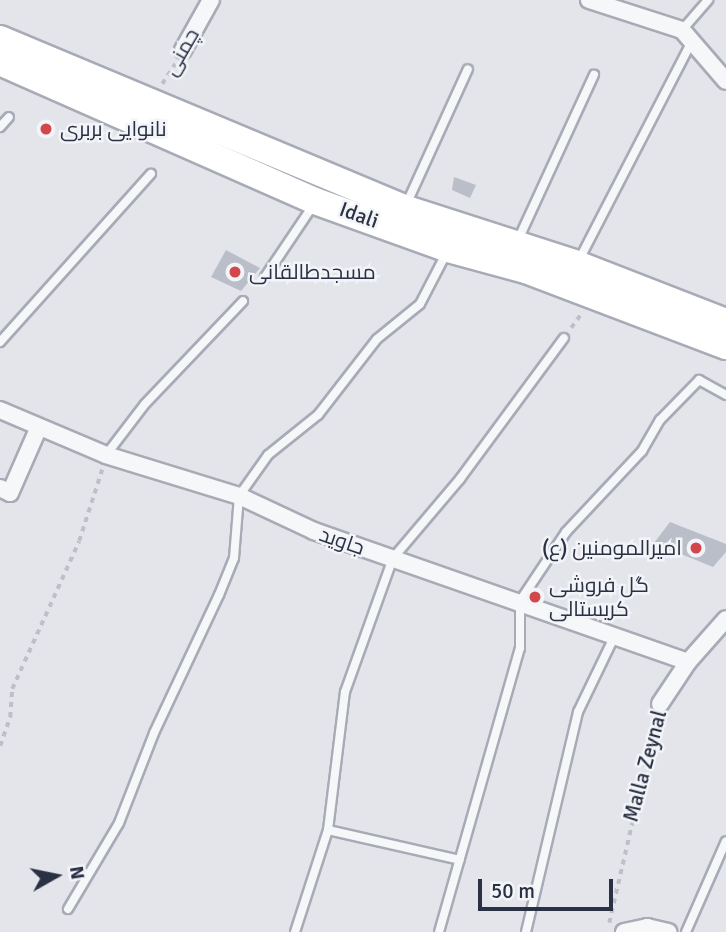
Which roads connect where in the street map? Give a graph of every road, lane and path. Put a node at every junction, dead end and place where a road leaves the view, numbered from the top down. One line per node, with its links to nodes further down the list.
1 (211, 0): 6 (street, چمنی)
2 (589, 0): 4 (street)
3 (708, 0): 4 (lane)
4 (687, 35): 10 (street); 20 (lane)
5 (0, 39): 11 (main road, Idali)
6 (183, 50): 11 (path, چمنی)
7 (0, 62): 15 (main road, Idali)
8 (468, 69): 16 (lane)
9 (594, 75): 18 (lane)
10 (726, 81)
11 (151, 103): 16 (main road, Idali)
12 (9, 117): 13 (lane)
13 (0, 127)
14 (151, 174): 26 (lane)
15 (315, 201): 19 (main road, Idali); 21 (lane)
16 (404, 208): 17 (main road, Idali)
17 (459, 224): 18 (main road, Idali); 19 (main road)
18 (516, 246): 20 (main road, Idali)
19 (448, 249): 22 (main road, Idali); 33 (lane)
20 (577, 264): 24 (main road, Idali)
21 (264, 277)
22 (593, 296): 25 (path); 27 (main road, Idali)
23 (243, 301): 31 (lane)
24 (726, 322)
25 (564, 338): 34 (lane)
26 (0, 342)
27 (726, 346)
28 (726, 395): 35 (lane)
29 (0, 410): 30 (street, جاوید)
30 (39, 426): 31 (street, جاوید); 32 (street)
31 (106, 454): 33 (street, جاوید); 40 (path)
32 (0, 488)
33 (239, 496): 34 (street, جاوید); 44 (lane)
34 (393, 558): 35 (street, جاوید); 41 (lane)
35 (520, 601): 37 (street, جاوید); 43 (lane)
36 (726, 619): 38 (street, Malla Zeynal)
37 (615, 635): 38 (street, جاوید); 47 (lane)
38 (688, 662): 39 (street, Malla Zeynal)
39 (660, 704): 48 (path, Malla Zeynal)
40 (0, 746)
41 (328, 830): 43 (lane); 45 (lane)
42 (726, 841): 51 (lane)
43 (460, 860): 46 (lane)
44 (68, 909)
45 (295, 932)
46 (439, 932)
47 (526, 932)
48 (606, 932)
49 (624, 932): 50 (street)
50 (668, 932)
51 (686, 932)

